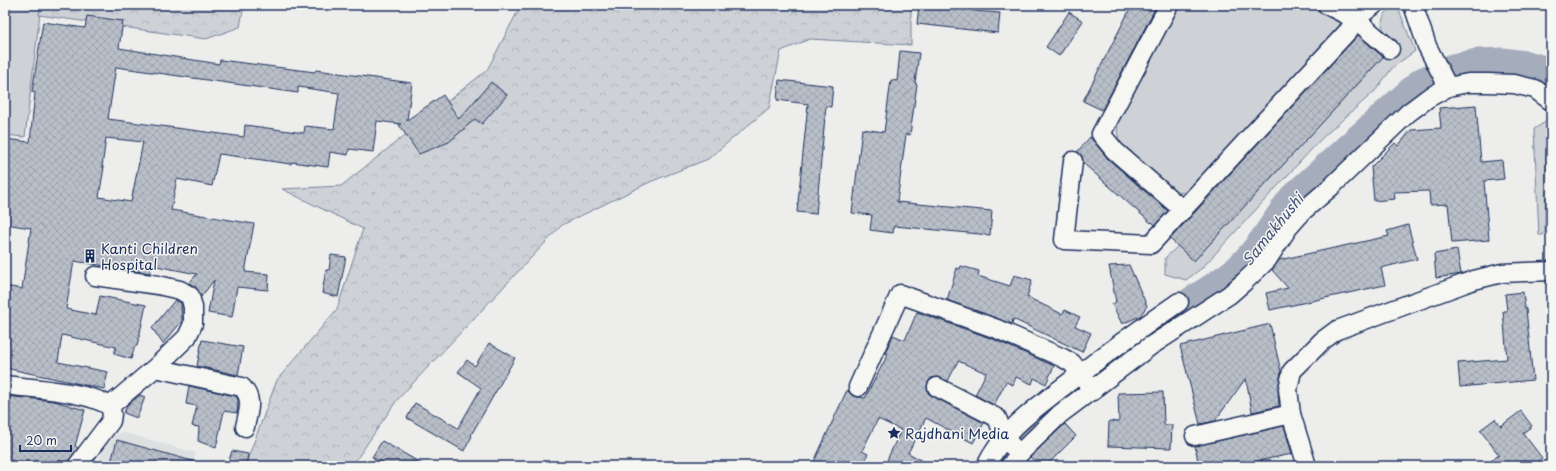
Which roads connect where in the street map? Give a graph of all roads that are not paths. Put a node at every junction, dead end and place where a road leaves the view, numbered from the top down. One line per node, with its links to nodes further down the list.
1 (1169, 5): 10 (street)
2 (1327, 5): 5 (street)
3 (1374, 5): 5 (street)
4 (1413, 5): 7 (street)
5 (1355, 19): 6 (street); 10 (street)
6 (1390, 49)
7 (1446, 83): 8 (street); 15 (street)
8 (1551, 101)
9 (1073, 161): 10 (street)
10 (1183, 210)
11 (1551, 271): 20 (street)
12 (95, 276): 14 (street)
13 (1179, 302): 15 (street)
14 (155, 368): 19 (street); 21 (street)
15 (1087, 382): 17 (street); 23 (street)
16 (5, 385): 19 (street)
17 (858, 387)
18 (937, 387): 23 (street)
19 (110, 406): 24 (street)
20 (1292, 414): 22 (street); 26 (street)
21 (245, 427)
22 (1195, 436)
23 (1011, 449): 25 (street)
24 (77, 466)
25 (986, 466)
26 (1307, 466)

